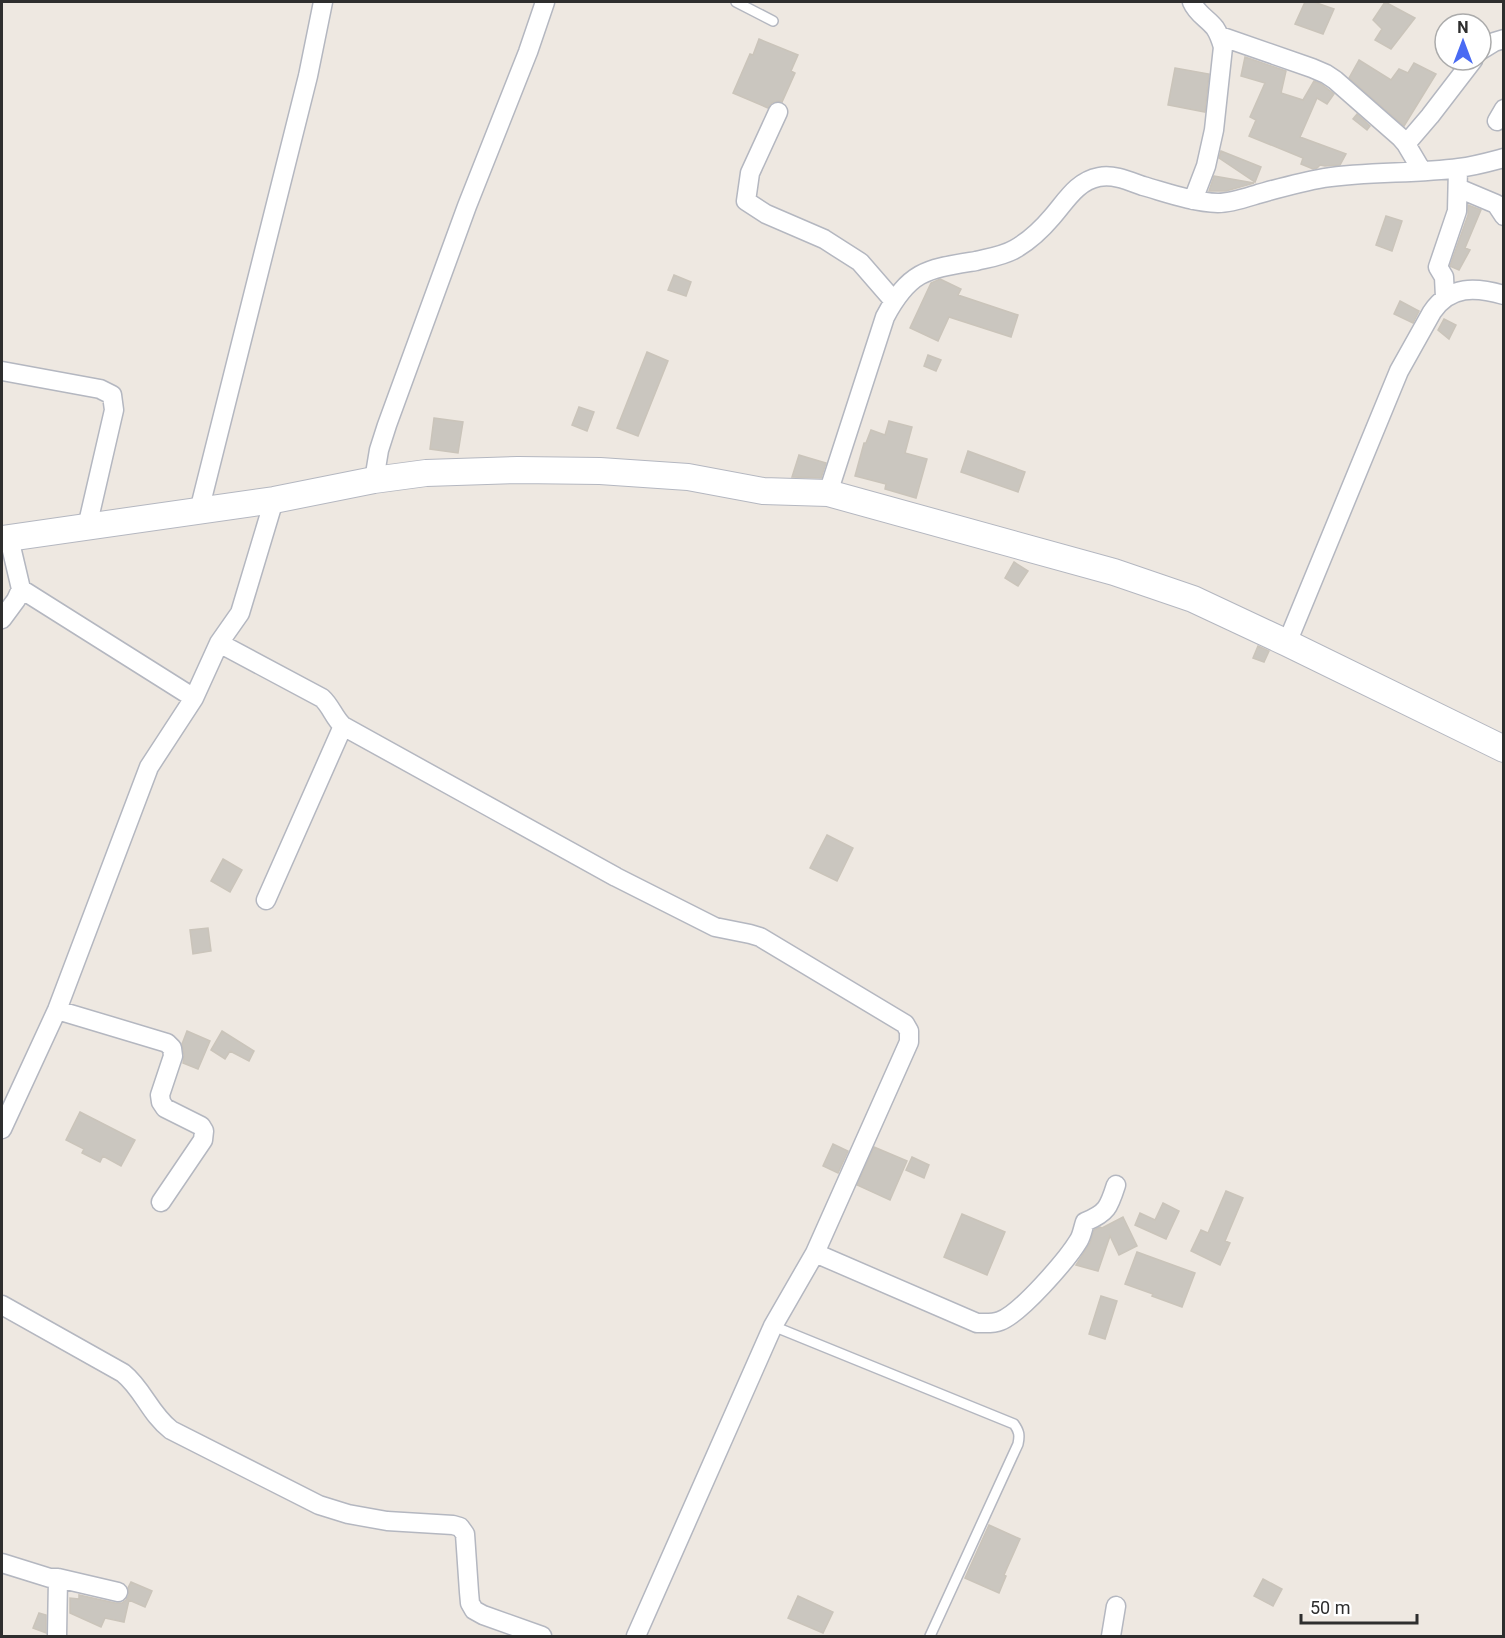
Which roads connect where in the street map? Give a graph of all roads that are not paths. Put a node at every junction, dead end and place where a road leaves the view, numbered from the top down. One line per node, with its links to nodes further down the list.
1 (323, 2): 23 (street)
2 (545, 2): 20 (street)
3 (736, 2): 5 (lane)
4 (1192, 2): 6 (street)
5 (773, 21)
6 (1220, 36): 9 (street); 14 (street)
7 (1464, 72): 9 (street)
8 (778, 112): 18 (street)
9 (1406, 144): 12 (street)
10 (1503, 158): 11 (street)
11 (1458, 168): 12 (street); 13 (street)
12 (1422, 171): 14 (street)
13 (1458, 188): 15 (street); 17 (street)
14 (1193, 200): 18 (street)
15 (1503, 216)
16 (1503, 295): 17 (street)
17 (1445, 297): 29 (street)
18 (894, 300): 21 (street)
19 (2, 371): 24 (street)
20 (374, 480): 21 (street); 22 (street)
21 (828, 494): 29 (street)
22 (274, 500): 23 (street); 28 (street)
23 (199, 510): 24 (street)
24 (87, 526): 25 (street)
25 (5, 538): 26 (street)
26 (21, 589): 27 (street); 30 (street)
27 (2, 619)
28 (219, 643): 30 (street); 31 (street)
29 (1287, 643): 32 (street)
30 (194, 698): 34 (street)
31 (343, 726): 33 (street); 39 (street)
32 (1503, 749)
33 (266, 900)
34 (57, 1010): 35 (street); 38 (street)
35 (7, 1103): 36 (street)
36 (2, 1129)
37 (1116, 1185): 39 (street)
38 (160, 1202)
39 (815, 1253): 41 (street)
40 (2, 1305): 47 (street)
41 (773, 1326): 48 (street); 49 (lane)
42 (2, 1563): 43 (street)
43 (58, 1578): 44 (street); 46 (street)
44 (118, 1592)
45 (1116, 1606): 50 (street)
46 (57, 1636)
47 (542, 1636)
48 (636, 1636)
49 (930, 1636)
50 (1111, 1636)

